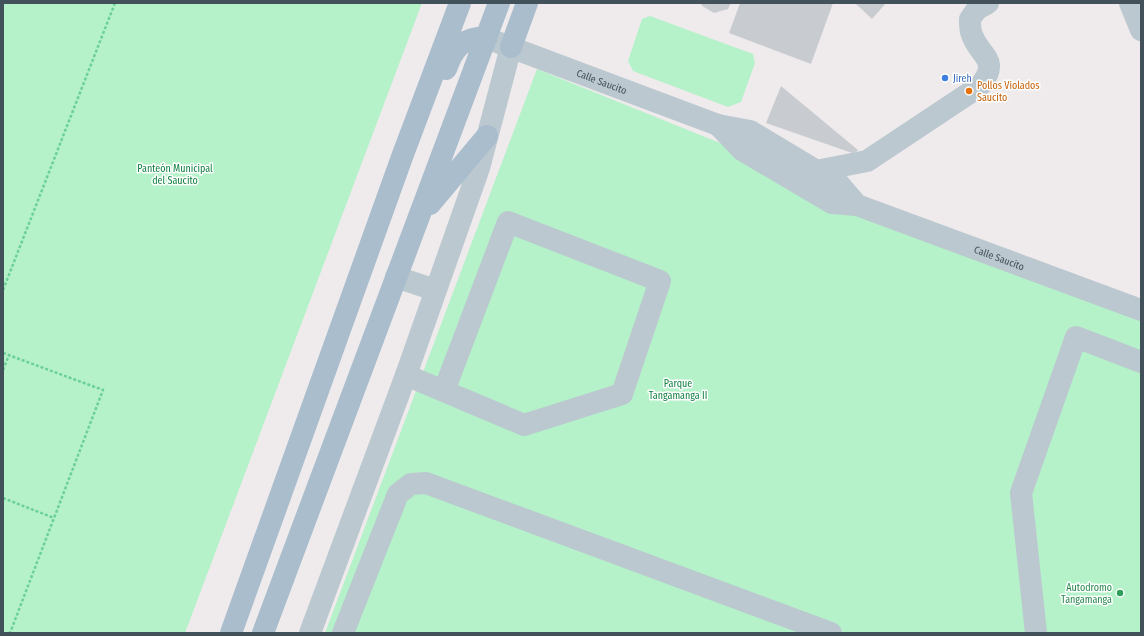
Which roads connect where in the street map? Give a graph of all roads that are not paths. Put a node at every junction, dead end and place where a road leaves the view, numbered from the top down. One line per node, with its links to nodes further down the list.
1 (460, 3): 11 (main road)
2 (499, 3): 7 (main road)
3 (527, 3): 8 (main road)
4 (988, 3): 13 (street, Calle Saucito)
5 (1130, 3): 6 (street)
6 (1141, 30)
7 (487, 37): 8 (street, Calle Saucito); 11 (main road); 15 (main road)
8 (511, 48): 9 (street, Calle Saucito); 10 (street)
9 (718, 125): 12 (street, Calle Saucito); 13 (street, Calle Saucito)
10 (487, 136): 15 (main road); 17 (street)
11 (402, 157): 22 (main road)
12 (782, 172): 13 (street, Calle Saucito); 14 (street, Calle Saucito)
13 (818, 172): 14 (street, Calle Saucito)
14 (857, 205): 18 (street, Calle Saucito)
15 (420, 215): 16 (main road)
16 (396, 277): 17 (street); 23 (main road)
17 (435, 290): 20 (street)
18 (1141, 310)
19 (1141, 362): 27 (street)
20 (406, 375): 21 (street); 24 (street)
21 (444, 391): 21 (street)
22 (231, 633)
23 (263, 633)
24 (310, 633)
25 (343, 633): 26 (street)
26 (831, 633)
27 (1036, 633)

